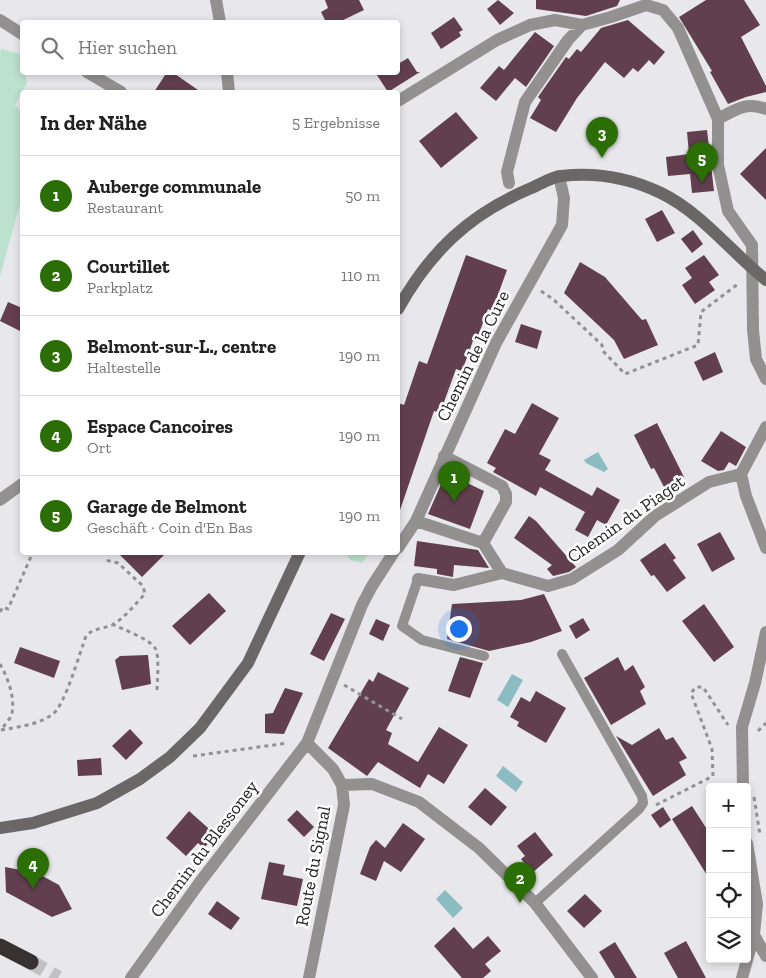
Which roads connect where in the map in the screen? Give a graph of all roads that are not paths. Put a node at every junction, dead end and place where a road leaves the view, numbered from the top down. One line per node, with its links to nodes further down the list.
1 (216, 0): 4 (street)
2 (645, 3): 5 (street); 13 (street)
3 (0, 20): 6 (street)
4 (220, 20)
5 (582, 25): 11 (street); 15 (street)
6 (20, 33)
7 (93, 75): 9 (street)
8 (227, 75): 10 (street)
9 (118, 90)
10 (230, 90)
11 (400, 100)
12 (766, 109): 13 (street)
13 (718, 119): 16 (street)
14 (559, 176): 16 (street); 18 (street); 21 (street, Chemin de la Cure)
15 (509, 183)
16 (754, 270): 17 (street); 19 (street)
17 (766, 280)
18 (400, 306)
19 (766, 379)
20 (766, 427): 22 (street)
21 (444, 456): 25 (street, Chemin de la Cure); 26 (street)
22 (741, 474): 28 (street); 31 (street, Chemin du Piaget)
23 (20, 485): 24 (street)
24 (0, 500)
25 (416, 521): 26 (street); 27 (street, Chemin de la Cure)
26 (483, 543): 31 (street)
27 (400, 545)
28 (766, 548)
29 (299, 555): 40 (street)
30 (392, 555): 37 (street)
31 (502, 574): 32 (street)
32 (418, 579): 35 (lane)
33 (766, 632): 36 (street)
34 (562, 654): 42 (lane)
35 (484, 656)
36 (761, 682): 38 (street)
37 (301, 742): 39 (street, Route du Signal); 47 (street, Chemin du Blessoney)
38 (743, 783)
39 (342, 785): 42 (street); 48 (street, Route du Signal)
40 (0, 828)
41 (751, 867): 43 (street)
42 (535, 903): 49 (street)
43 (754, 935): 45 (street); 50 (street)
44 (0, 946): 46 (highway)
45 (766, 956)
46 (31, 962)
47 (131, 978)
48 (309, 978)
49 (592, 978)
50 (742, 978)

